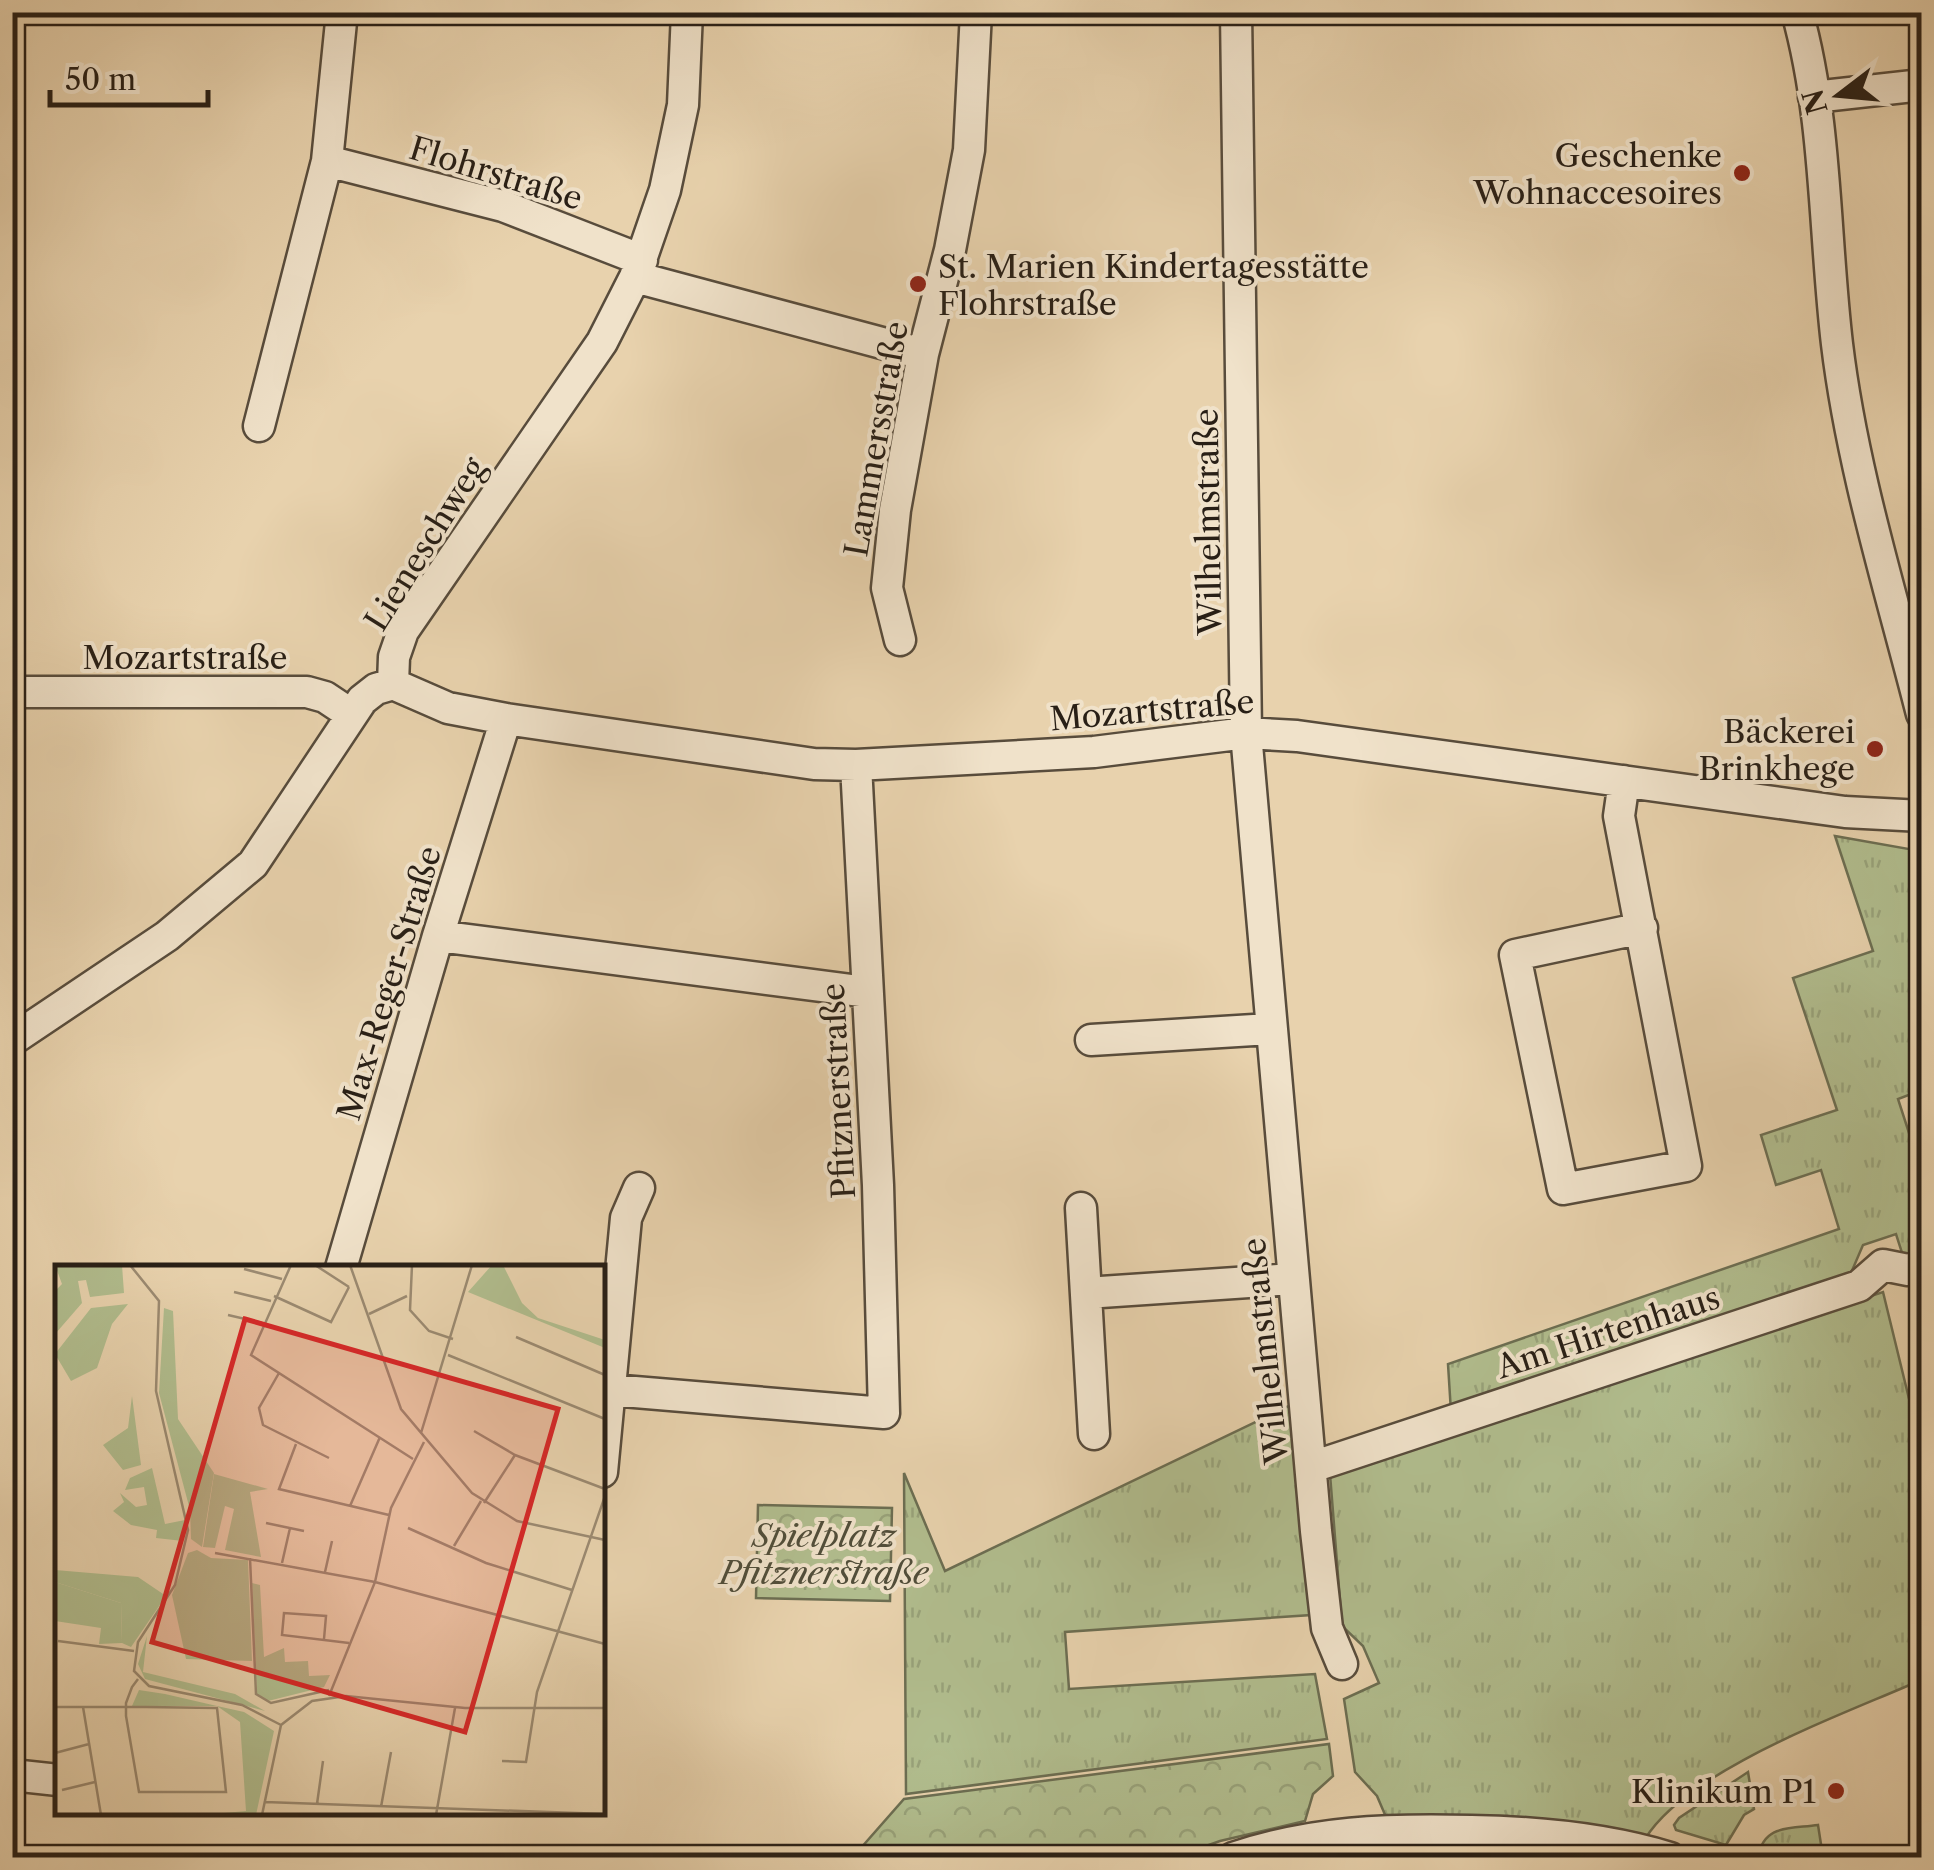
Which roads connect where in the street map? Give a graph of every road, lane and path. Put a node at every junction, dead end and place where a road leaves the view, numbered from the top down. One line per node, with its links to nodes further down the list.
1 (342, 12): 8 (street)
2 (687, 12): 9 (street, Lieneschweg)
3 (976, 12): 10 (street, Lammersstraße)
4 (1236, 12): 18 (street, Wilhelmstraße)
5 (1796, 12): 7 (street)
6 (1922, 85): 7 (street)
7 (1814, 97): 15 (street)
8 (327, 161): 9 (street, Flohrstraße); 11 (street)
9 (639, 268): 10 (street, Flohrstraße); 13 (street, Lieneschweg)
10 (923, 354): 12 (street, Lammersstraße)
11 (259, 426)
12 (900, 640)
13 (393, 684): 16 (street, Lieneschweg); 17 (street, Mozartstraße)
14 (12, 692): 16 (street, Mozartstraße)
15 (1922, 714)
16 (352, 715): 26 (street, Lieneschweg)
17 (506, 719): 19 (street, Mozartstraße); 23 (street, Max-Reger-Straße)
18 (1246, 734): 19 (street, Mozartstraße); 20 (street, Mozartstraße); 25 (street, Wilhelmstraße)
19 (856, 765): 24 (street, Pfitznerstraße)
20 (1624, 782): 21 (street, Mozartstraße); 22 (street)
21 (1920, 823)
22 (1642, 928): 22 (street)
23 (438, 936): 24 (street); 30 (street, Max-Reger-Straße)
24 (867, 992): 34 (street, Pfitznerstraße)
25 (1270, 1029): 27 (street); 32 (street, Wilhelmstraße)
26 (12, 1040)
27 (1091, 1040)
28 (639, 1188): 34 (street)
29 (1082, 1208): 33 (street)
30 (342, 1265)
31 (1922, 1266): 37 (street, Am Hirtenhaus)
32 (1293, 1279): 33 (street); 37 (street, Wilhelmstraße)
33 (1086, 1292): 35 (street)
34 (612, 1390): 36 (street)
35 (1094, 1434)
36 (605, 1447)
37 (1312, 1467): 38 (street, Wilhelmstraße)
38 (1342, 1664)
39 (12, 1775): 40 (street)
40 (55, 1780)
41 (1234, 1858): 42 (street)
42 (1670, 1858)

